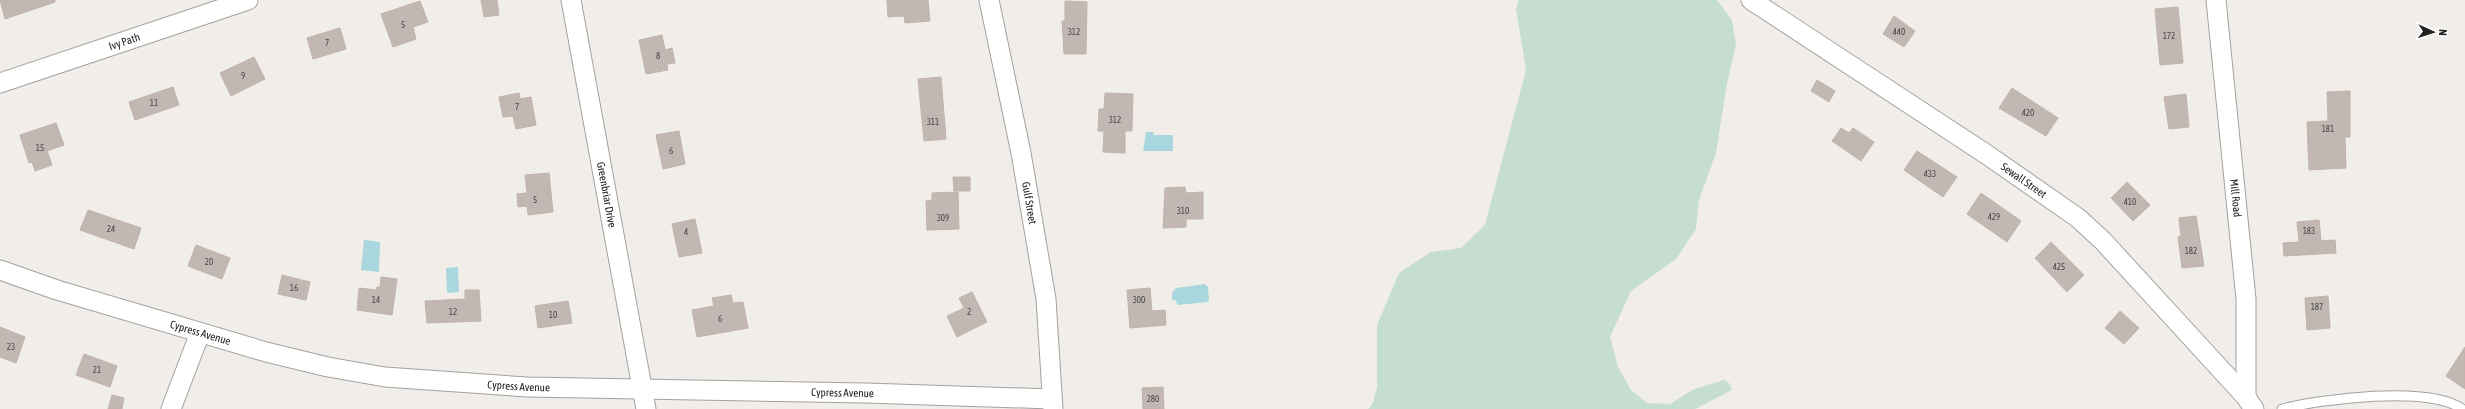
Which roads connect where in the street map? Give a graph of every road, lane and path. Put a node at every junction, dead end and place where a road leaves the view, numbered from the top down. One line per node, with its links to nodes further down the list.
1 (248, 0): 6 (street, Ivy Path)
2 (571, 0): 9 (street, Greenbriar Drive)
3 (989, 0): 11 (street, Gulf Street)
4 (1751, 0): 10 (street, Sewall Street)
5 (2216, 0): 10 (street, Mill Road)
6 (0, 83)
7 (0, 270): 8 (street, Cypress Avenue)
8 (200, 333): 9 (street, Cypress Avenue); 12 (street)
9 (642, 390): 11 (street, Cypress Avenue); 13 (street, Greenbriar Drive)
10 (2250, 403)
11 (1053, 404)
12 (171, 409)
13 (646, 409)
14 (2282, 409): 15 (lane)
15 (2462, 409)

